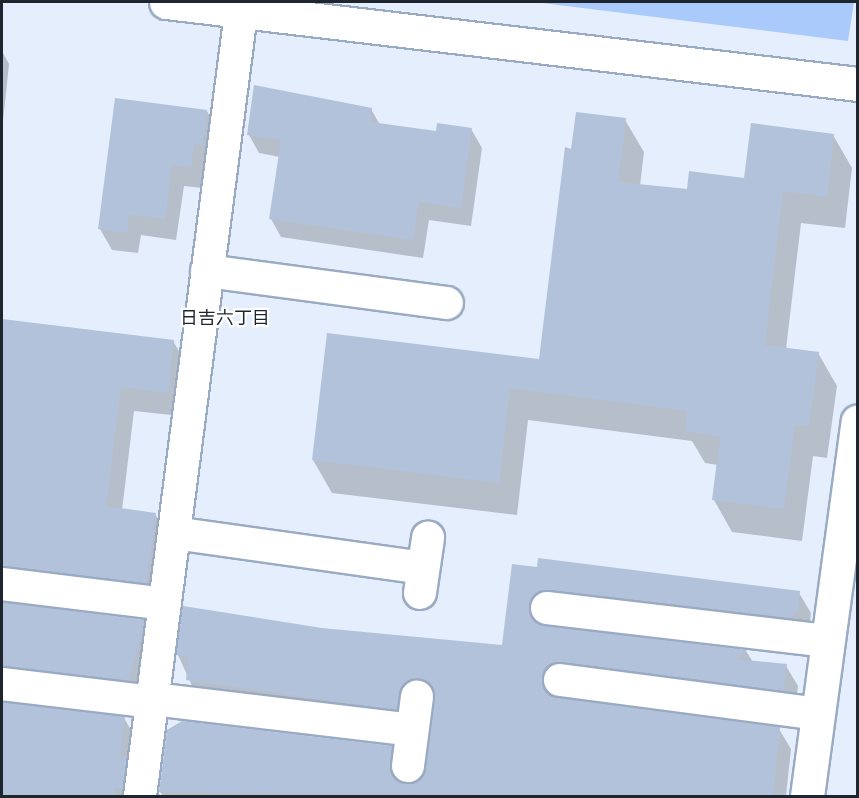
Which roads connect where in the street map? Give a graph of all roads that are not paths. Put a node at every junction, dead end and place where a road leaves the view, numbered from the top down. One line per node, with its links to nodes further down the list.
1 (166, 2): 2 (street)
2 (241, 13): 3 (street); 4 (street)
3 (858, 84)
4 (207, 271): 5 (street); 7 (street)
5 (447, 303)
6 (858, 421): 12 (street)
7 (174, 533): 8 (street); 10 (street)
8 (424, 566)
9 (2, 584): 10 (street)
10 (165, 604): 16 (street)
11 (546, 608): 12 (street)
12 (828, 641): 17 (street)
13 (560, 680): 17 (street)
14 (2, 684): 16 (street)
15 (417, 697): 18 (street)
16 (152, 701): 18 (street); 20 (street)
17 (818, 714): 21 (street)
18 (412, 730): 19 (street)
19 (408, 766)
20 (140, 796)
21 (807, 796)

